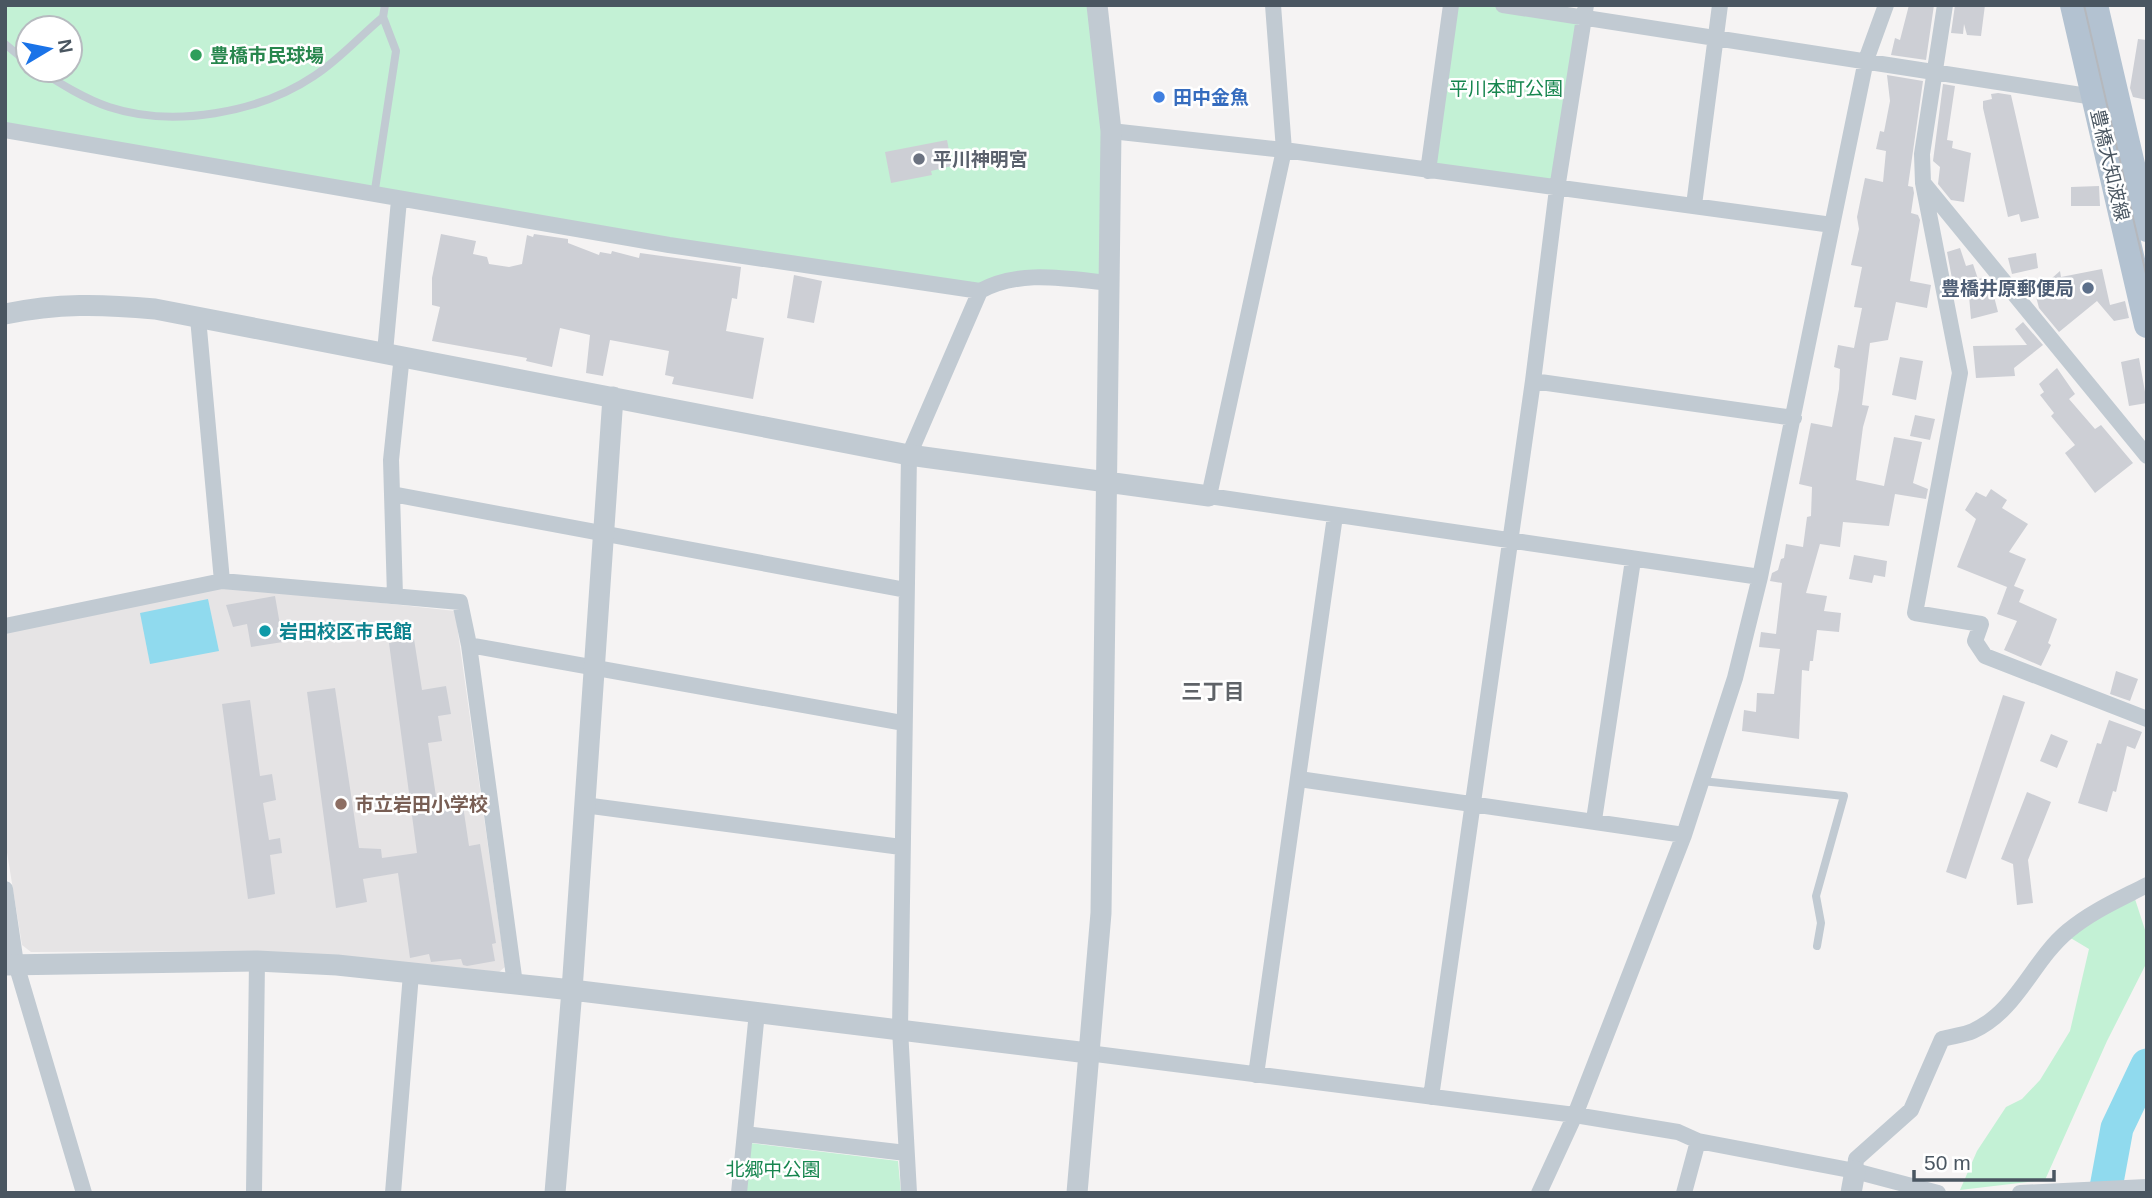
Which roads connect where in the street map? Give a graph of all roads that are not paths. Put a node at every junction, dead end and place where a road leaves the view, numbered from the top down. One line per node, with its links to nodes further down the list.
1 (385, 5): 12 (lane)
2 (1097, 5): 19 (street)
3 (1273, 5): 20 (street)
4 (1451, 5): 21 (street)
5 (1503, 5): 11 (street)
6 (1720, 5): 13 (street)
7 (1886, 5): 14 (street)
8 (1945, 5): 15 (street)
9 (2073, 5): 17 (main road, 豊橋大知波線)
10 (2095, 5): 28 (main road, 豊橋大知波線)
11 (1586, 12): 13 (street); 23 (street)
12 (383, 17): 16 (lane); 24 (lane)
13 (1715, 37): 14 (street); 26 (street)
14 (1867, 60): 15 (street); 27 (street)
15 (1935, 70): 17 (street); 22 (street)
16 (65, 84)
17 (2094, 97): 33 (main road, 豊橋大知波線)
18 (5, 130): 24 (street)
19 (1111, 131): 20 (street); 29 (street)
20 (1284, 150): 21 (street); 42 (street)
21 (1428, 171): 23 (street)
22 (1923, 183): 39 (street); 54 (street)
23 (1557, 189): 26 (street); 35 (street)
24 (374, 195): 25 (street)
25 (399, 200): 30 (street); 34 (street)
26 (1694, 205): 27 (street)
27 (1832, 225): 37 (street)
28 (2147, 229)
29 (1110, 283): 30 (street); 40 (street)
30 (980, 290): 38 (street)
31 (5, 314): 32 (street)
32 (198, 318): 34 (street); 48 (street)
33 (2147, 325)
34 (394, 354): 36 (street); 41 (street)
35 (1533, 381): 37 (street); 45 (street)
36 (613, 397): 38 (street); 44 (street)
37 (1794, 418): 47 (street)
38 (909, 455): 40 (street); 49 (street)
39 (2147, 456)
40 (1108, 483): 42 (street); 73 (street)
41 (392, 494): 44 (street); 50 (street)
42 (1209, 496): 43 (street)
43 (1335, 516): 45 (street); 56 (street)
44 (603, 532): 49 (street); 53 (street)
45 (1508, 541): 46 (street); 58 (street)
46 (1633, 560): 47 (street); 60 (street)
47 (1760, 577): 57 (street)
48 (222, 580): 50 (street); 51 (street)
49 (906, 590): 55 (street)
50 (395, 596): 52 (street)
51 (5, 626)
52 (469, 645): 53 (street); 69 (street)
53 (595, 666): 55 (street); 59 (street)
54 (2147, 719)
55 (903, 723): 62 (street)
56 (1299, 779): 58 (street); 74 (street)
57 (1702, 781): 61 (street); 65 (lane)
58 (1473, 803): 60 (street); 75 (street)
59 (584, 805): 62 (street); 70 (street)
60 (1594, 820): 61 (street)
61 (1684, 835): 76 (street)
62 (901, 847): 72 (street)
63 (2147, 885): 80 (street)
64 (5, 889): 67 (street)
65 (1817, 946)
66 (257, 961): 67 (street); 68 (street); 83 (street)
67 (11, 964): 82 (street)
68 (411, 974): 69 (street); 84 (street)
69 (515, 984): 70 (street)
70 (572, 990): 71 (street); 85 (street)
71 (757, 1012): 72 (street); 77 (street)
72 (900, 1029): 73 (street); 79 (street)
73 (1088, 1053): 74 (street); 88 (street)
74 (1256, 1075): 75 (street)
75 (1432, 1097): 76 (street)
76 (1574, 1115): 78 (street); 89 (street)
77 (745, 1133): 79 (street); 86 (street)
78 (1698, 1140): 80 (street); 90 (street)
79 (906, 1153): 87 (street)
80 (1855, 1171): 91 (street); 92 (street)
81 (2147, 1187): 93 (street)
82 (84, 1193)
83 (254, 1193)
84 (393, 1193)
85 (555, 1193)
86 (739, 1193)
87 (909, 1193)
88 (1079, 1193)
89 (1539, 1193)
90 (1684, 1193)
91 (1852, 1193)
92 (1938, 1193)
93 (2020, 1193)

